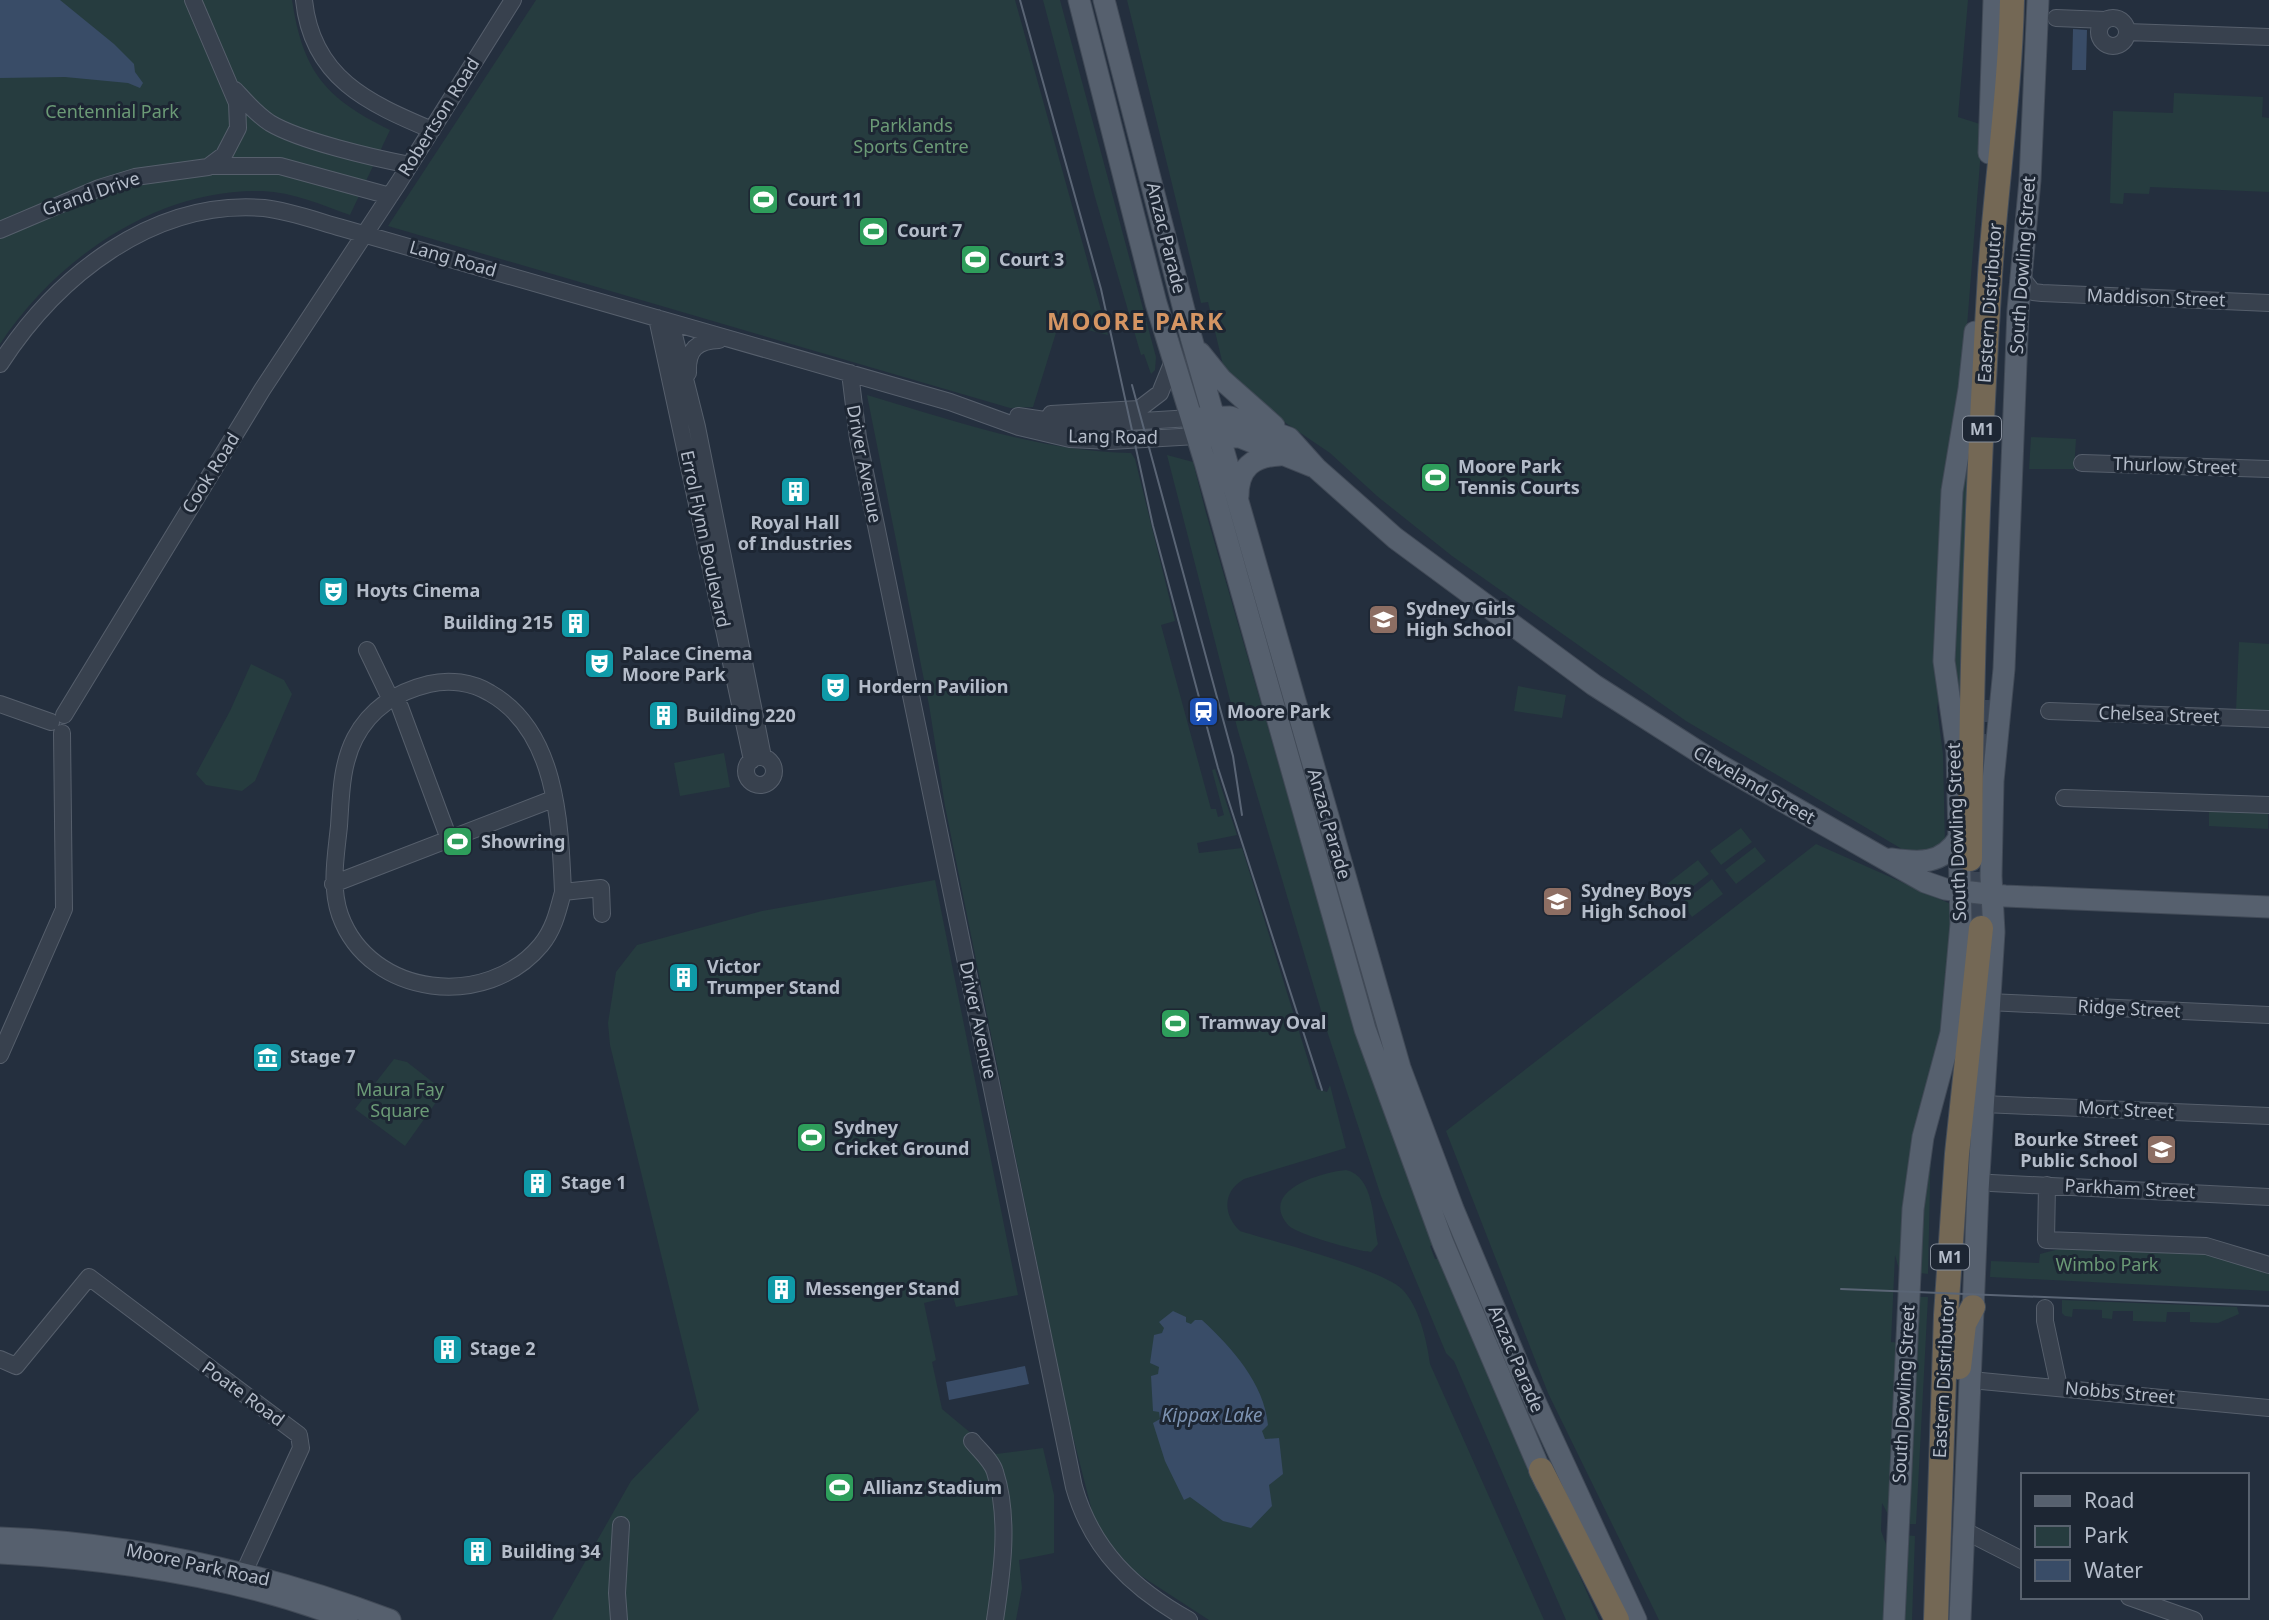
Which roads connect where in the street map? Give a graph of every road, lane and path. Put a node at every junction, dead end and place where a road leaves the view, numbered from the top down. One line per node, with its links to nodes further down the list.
1 (193, 0): 14 (street)
2 (304, 0): 16 (street)
3 (513, 0): 16 (street, Robertson Road)
4 (1079, 0): 29 (main road, Anzac Parade)
5 (1104, 0): 27 (main road, Anzac Parade)
6 (1994, 0): 52 (main road, South Dowling Street)
7 (2006, 0): 15 (highway)
8 (2012, 0): 15 (highway, Eastern Distributor / M1)
9 (2024, 0): 42 (highway, Eastern Distributor / M1)
10 (2047, 13): 11 (street); 22 (main road, South Dowling Street)
11 (2106, 20): 12 (street); 12 (street)
12 (2127, 32): 13 (street)
13 (2269, 37)
14 (233, 88): 17 (street); 18 (street)
15 (2007, 106): 52 (highway, Eastern Distributor / M1)
16 (432, 130): 17 (street, Robertson Road)
17 (410, 165): 19 (street, Robertson Road)
18 (208, 167): 19 (street, Grand Drive); 20 (street, Grand Drive)
19 (390, 197): 21 (street, Robertson Road)
20 (0, 230)
21 (365, 234): 26 (street, Lang Road); 30 (street, Lang Road); 47 (street, Cook Road)
22 (2021, 277): 23 (street); 25 (main road, South Dowling Street)
23 (2042, 293): 24 (street, Maddison Street); 25 (street)
24 (2269, 303)
25 (2018, 310): 57 (main road, South Dowling Street)
26 (664, 320): 28 (street, Lang Road); 32 (street, Errol Flynn Boulevard); 32 (street, Errol Flynn Boulevard)
27 (1191, 337): 35 (main road, Anzac Parade); 37 (main road)
28 (729, 339): 31 (street, Lang Road); 32 (street)
29 (1173, 361): 34 (street); 36 (main road, Anzac Parade)
30 (0, 364)
31 (850, 373): 33 (street, Lang Road); 91 (street, Driver Avenue)
32 (689, 395)
33 (950, 402): 34 (street, Lang Road); 36 (street, Lang Road)
34 (1006, 413): 36 (street, Lang Road)
35 (1216, 426): 36 (main road, Cleveland Street); 37 (main road, Cleveland Street); 40 (main road, Anzac Parade)
36 (1194, 427): 78 (main road, Anzac Parade)
37 (1285, 447): 40 (main road); 53 (main road, Cleveland Street)
38 (2081, 463): 39 (street, Thurlow Street)
39 (2269, 470)
40 (1238, 501): 94 (main road, Anzac Parade)
41 (367, 650): 43 (street)
42 (1986, 700)
43 (396, 702): 49 (street); 51 (street); 54 (street)
44 (0, 704): 47 (street)
45 (2049, 711): 46 (street, Chelsea Street)
46 (2269, 719)
47 (59, 724): 63 (street)
48 (2064, 798): 50 (street)
49 (553, 799): 51 (street); 56 (street)
50 (2269, 805)
51 (449, 839): 54 (street)
52 (1965, 849): 53 (main road); 55 (main road, South Dowling Street)
53 (1884, 858): 55 (main road, Cleveland Street)
54 (333, 884): 56 (street)
55 (1960, 891): 57 (main road, Cleveland Street); 95 (main road, South Dowling Street)
56 (563, 892): 59 (street)
57 (1992, 895): 58 (main road, Cleveland Street); 61 (main road, South Dowling Street)
58 (2269, 907)
59 (602, 914)
60 (1981, 928): 85 (highway, Eastern Distributor / M1)
61 (1988, 1002): 62 (street, Ridge Street); 65 (main road, South Dowling Street)
62 (2269, 1015)
63 (0, 1055)
64 (1953, 1075): 96 (highway, Eastern Distributor / M1)
65 (1983, 1104): 66 (street, Mort Street); 71 (main road, South Dowling Street)
66 (2269, 1116)
67 (1991, 1183): 68 (street, Parkham Street)
68 (2047, 1185): 69 (street, Parkham Street); 70 (street)
69 (2269, 1197)
70 (2269, 1265)
71 (1973, 1307): 74 (main road, South Dowling Street); 85 (highway, M1)
72 (2045, 1308): 75 (street)
73 (0, 1359): 84 (street, Poate Road)
74 (1971, 1380): 75 (street, Nobbs Street); 98 (main road, South Dowling Street)
75 (2059, 1387): 76 (street, Nobbs Street)
76 (2269, 1408)
77 (972, 1441): 90 (street)
78 (1541, 1469): 92 (main road, Anzac Parade); 93 (highway)
79 (621, 1525): 89 (street)
80 (1969, 1533): 83 (street)
81 (0, 1538): 84 (main road, Moore Park Road)
82 (0, 1553): 84 (main road, Moore Park Road)
83 (2021, 1559)
84 (240, 1579): 87 (main road, Moore Park Road); 88 (main road, Moore Park Road)
85 (1938, 1587): 97 (highway, Eastern Distributor / M1)
86 (2135, 1599): 99 (street)
87 (349, 1620)
88 (390, 1620)
89 (619, 1620)
90 (995, 1620)
91 (1189, 1620)
92 (1607, 1620)
93 (1617, 1620)
94 (1636, 1620)
95 (1894, 1620)
96 (1921, 1620)
97 (1936, 1620)
98 (1960, 1620)
99 (2194, 1620)

